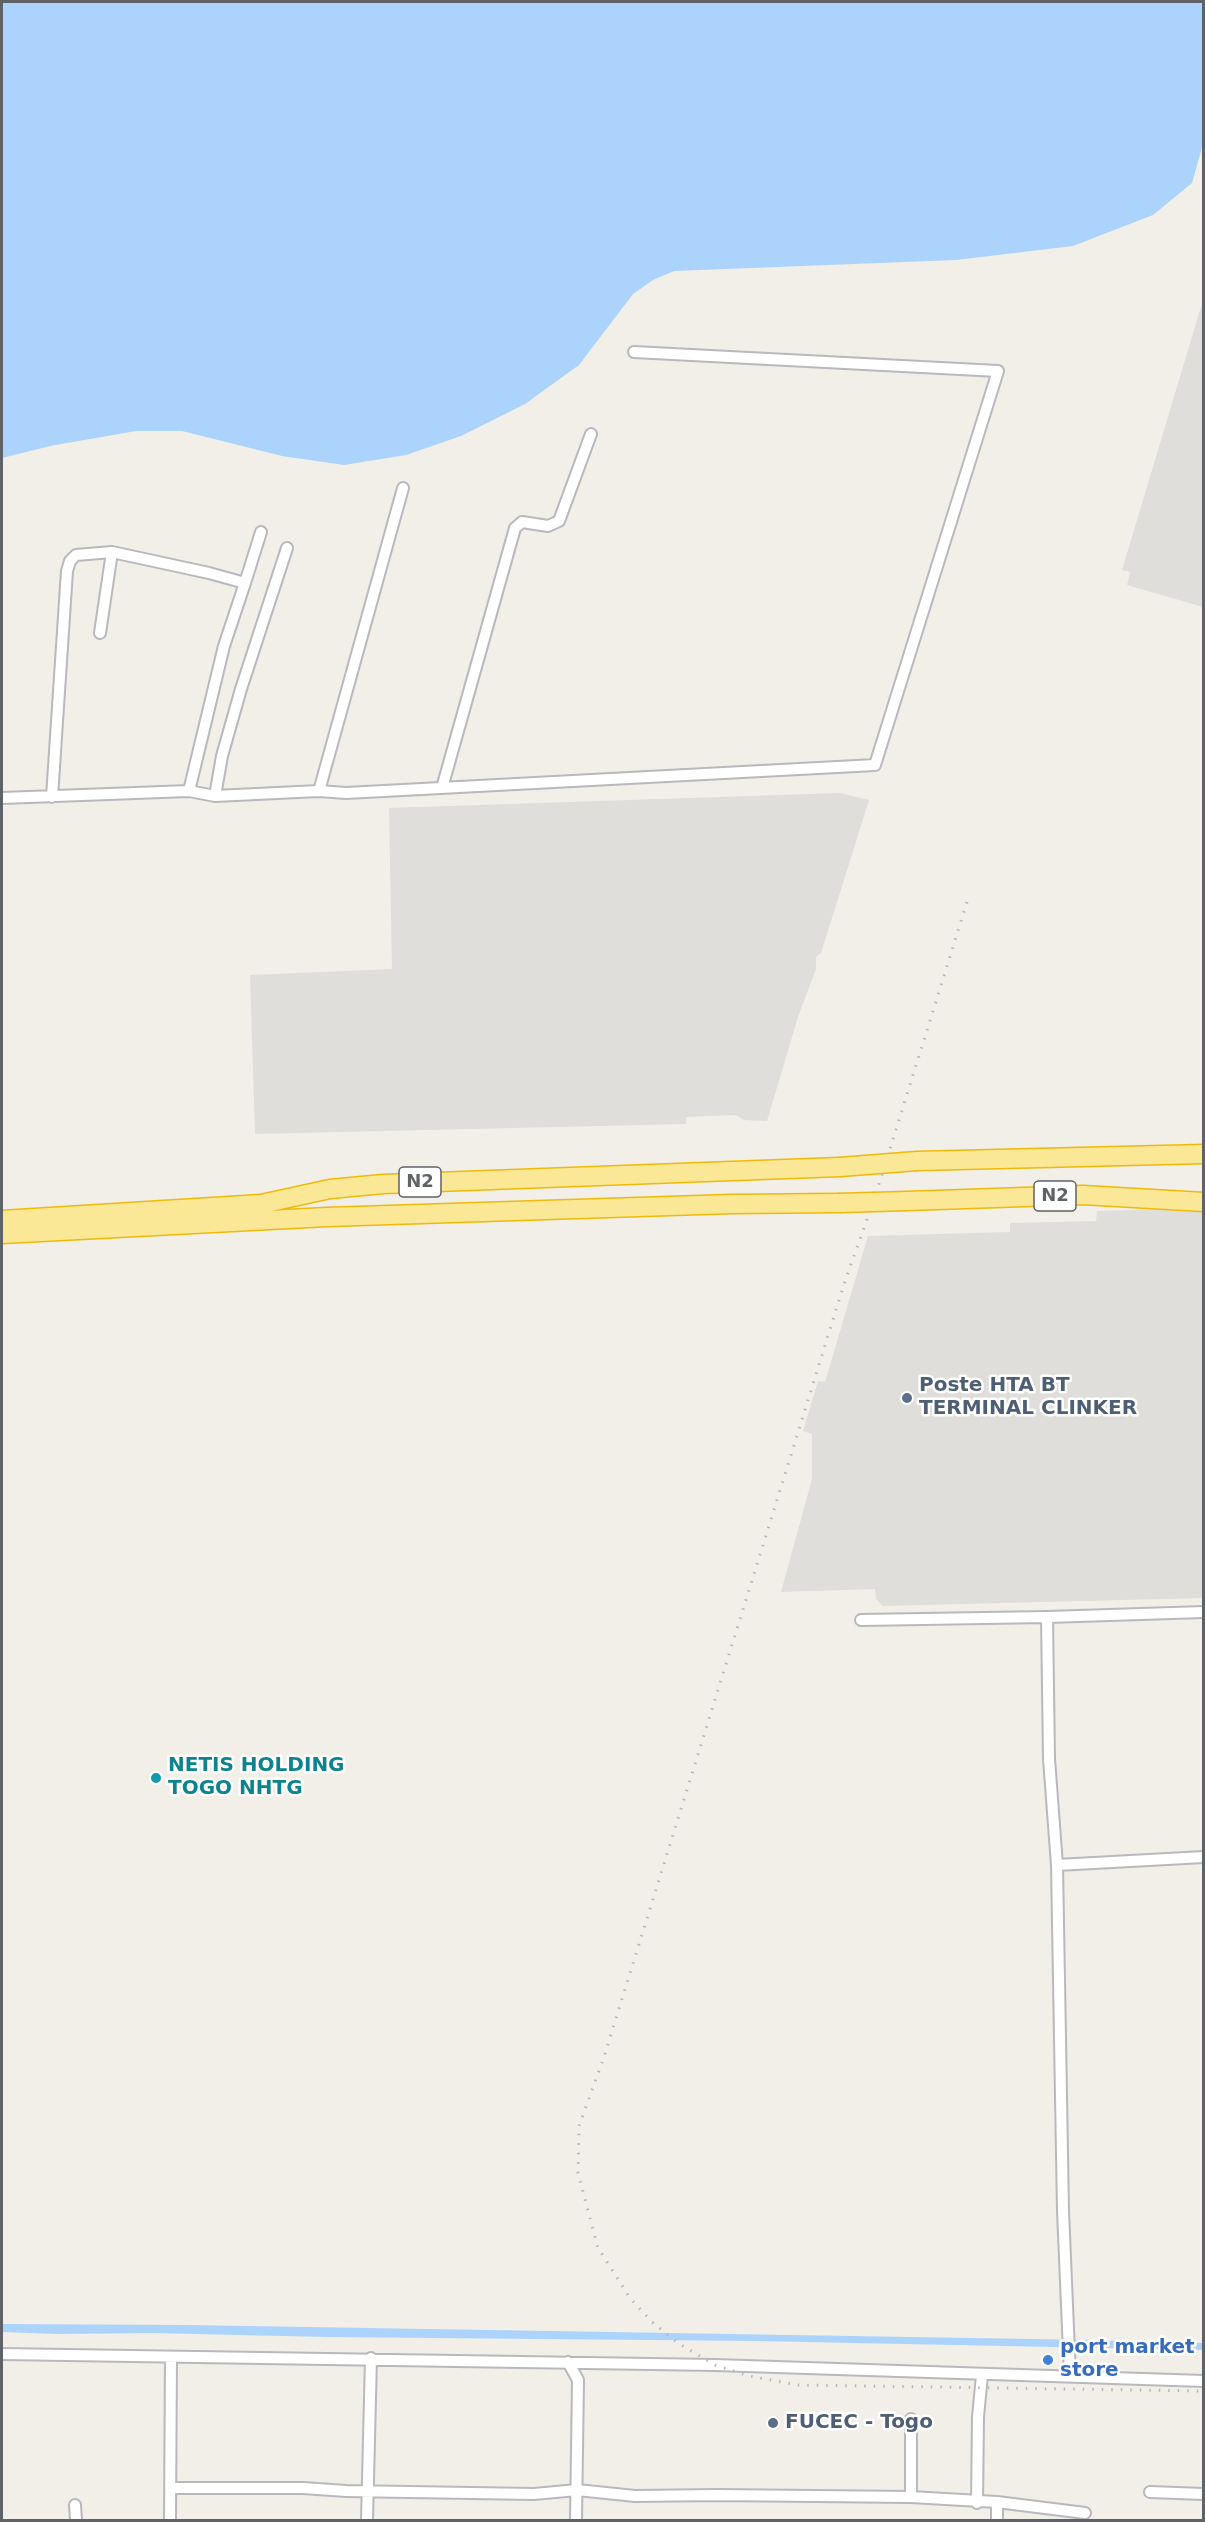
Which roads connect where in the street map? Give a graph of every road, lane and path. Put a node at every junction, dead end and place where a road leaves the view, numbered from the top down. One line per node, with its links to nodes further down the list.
1 (634, 352): 9 (street)
2 (591, 434): 9 (street)
3 (403, 488): 11 (street)
4 (261, 532): 7 (street)
5 (287, 548): 12 (street)
6 (112, 552): 7 (street); 8 (street); 13 (street)
7 (245, 583): 10 (street)
8 (100, 633)
9 (442, 788): 11 (street)
10 (189, 791): 12 (street); 13 (street)
11 (319, 791): 12 (street)
12 (214, 796)
13 (52, 797): 14 (street)
14 (2, 798)
15 (1203, 1154): 17 (highway, N2, bridge)
16 (1203, 1202): 18 (highway, N2, bridge)
17 (2, 1220)
18 (2, 1234)
19 (1203, 1612): 20 (street)
20 (1047, 1617): 21 (street); 23 (street)
21 (861, 1620)
22 (1203, 1857): 23 (street)
23 (1057, 1865): 29 (street)
24 (2, 2354): 25 (street)
25 (171, 2357): 26 (street); 32 (street)
26 (370, 2358): 27 (street); 34 (street)
27 (568, 2362): 28 (street); 33 (street)
28 (982, 2375): 29 (street); 39 (street)
29 (1070, 2376): 30 (street)
30 (1203, 2381)
31 (912, 2419): 37 (street)
32 (171, 2488): 34 (street); 43 (street)
33 (577, 2490): 34 (street); 37 (street); 45 (street)
34 (367, 2491): 44 (street)
35 (1150, 2492): 36 (street)
36 (1203, 2494)
37 (912, 2497): 39 (street)
38 (997, 2502): 39 (street); 41 (street); 46 (street)
39 (977, 2503)
40 (75, 2505): 42 (street)
41 (1085, 2513)
42 (76, 2520)
43 (170, 2520)
44 (368, 2520)
45 (576, 2520)
46 (997, 2520)

